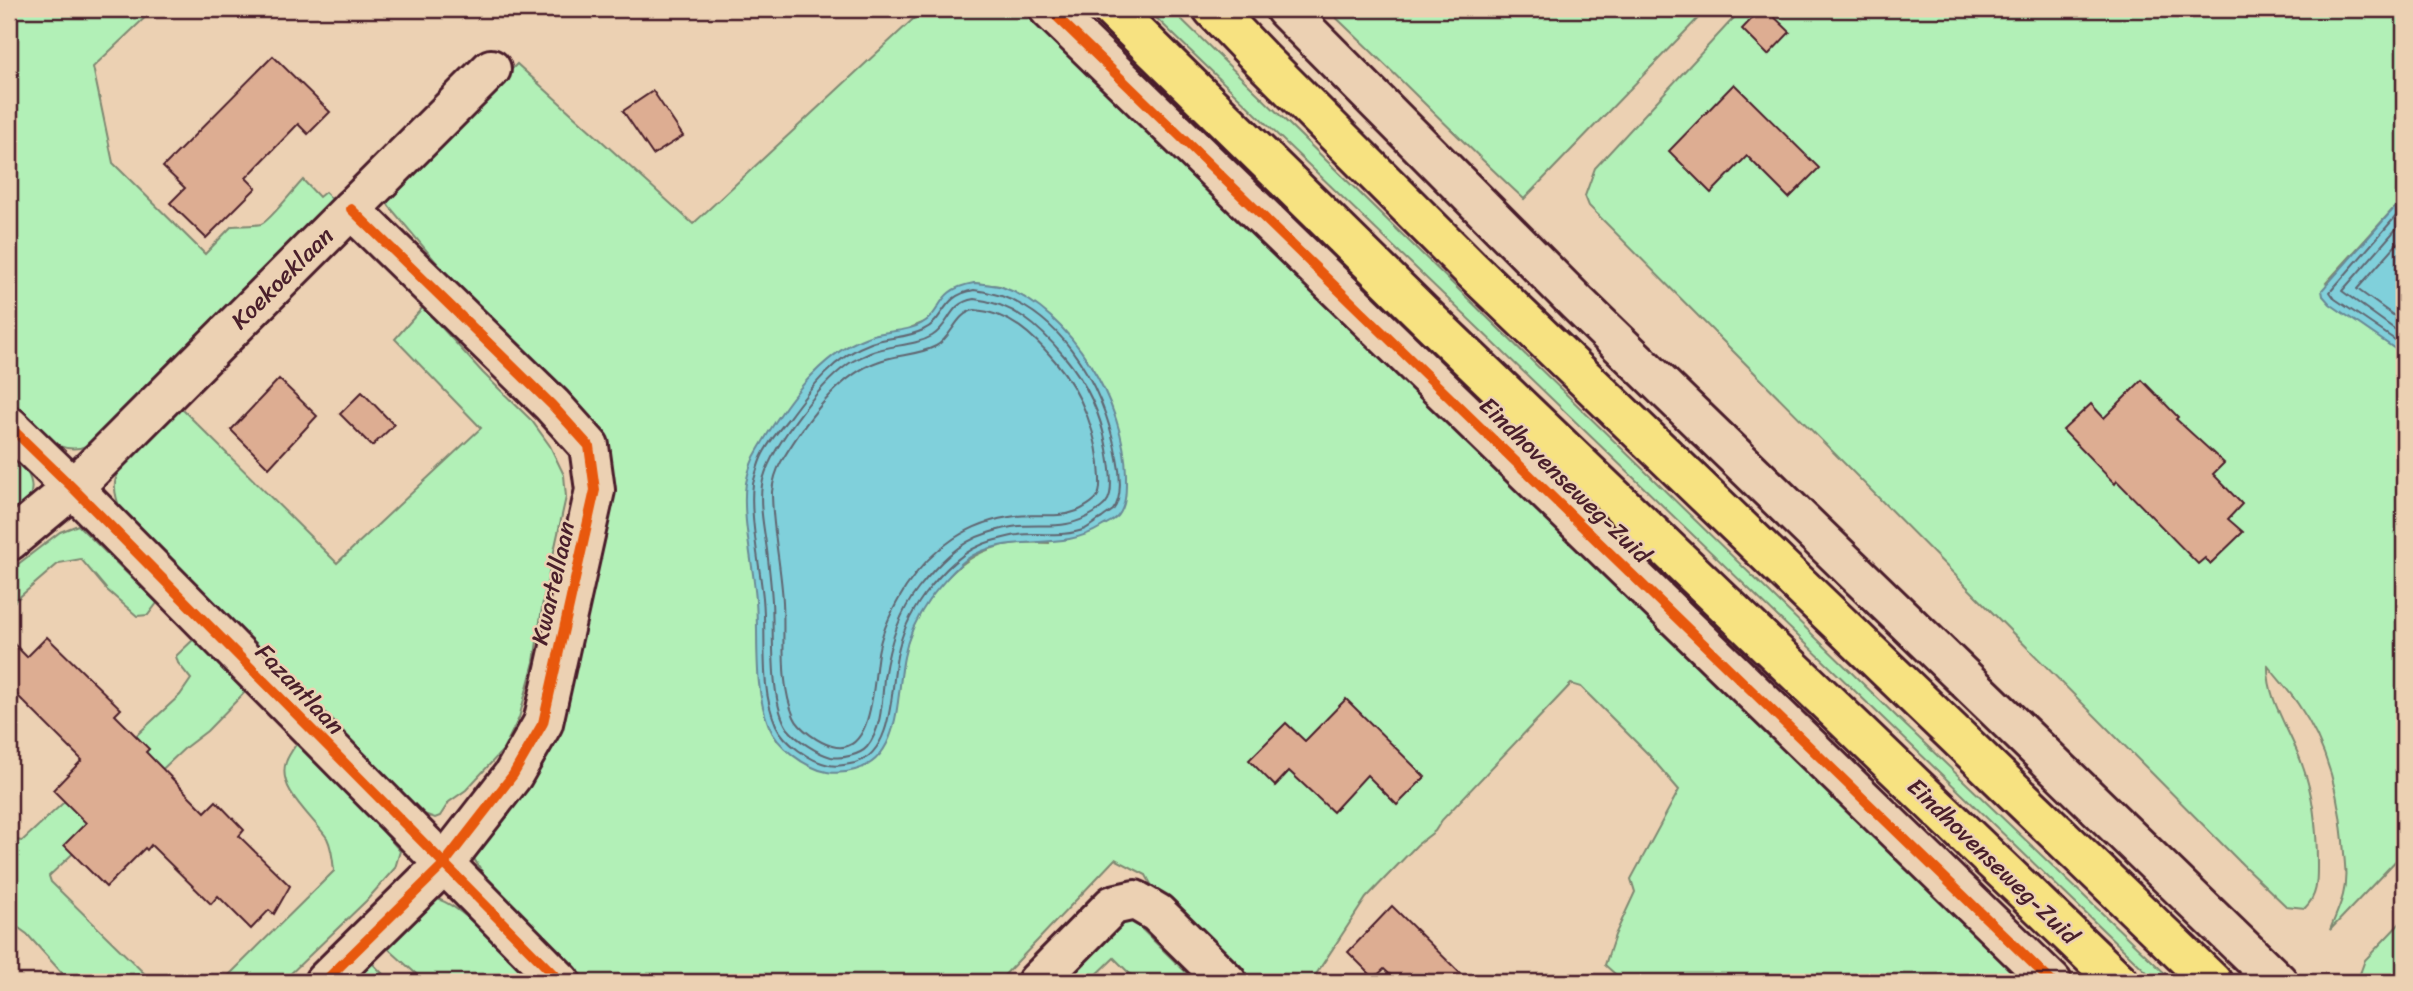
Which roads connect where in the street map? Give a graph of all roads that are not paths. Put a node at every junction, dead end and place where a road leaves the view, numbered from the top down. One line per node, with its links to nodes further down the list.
1 (1049, 9): 15 (street, Eindhovenseweg-Zuid)
2 (1112, 9): 16 (main road, Eindhovenseweg-Zuid)
3 (1213, 9): 17 (main road)
4 (1285, 9): 18 (street)
5 (492, 69): 6 (street, Koekoeklaan)
6 (351, 209): 8 (street, Koekoeklaan); 10 (street, Kwartellaan)
7 (9, 426): 8 (street, Fazantlaan)
8 (73, 488): 9 (street, Koekoeklaan); 10 (street, Fazantlaan)
9 (9, 541)
10 (443, 865): 11 (street, Kwartellaan); 12 (street, Fazantlaan)
11 (324, 982)
12 (561, 982)
13 (1037, 982): 14 (street)
14 (1227, 982)
15 (2052, 982)
16 (2119, 982)
17 (2212, 982)
18 (2278, 982)

